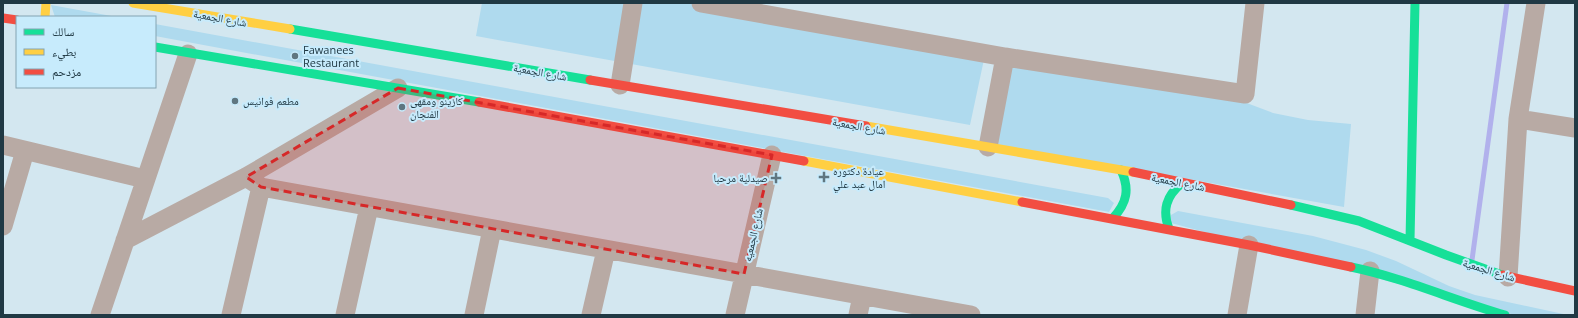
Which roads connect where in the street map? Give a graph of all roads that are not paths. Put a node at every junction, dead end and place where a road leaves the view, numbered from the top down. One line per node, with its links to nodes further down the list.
1 (46, 3): 9 (main road)
2 (133, 3): 8 (main road, شارع الجمعية)
3 (633, 3): 15 (street)
4 (701, 3): 14 (street)
5 (1255, 3): 14 (street)
6 (1415, 3): 33 (main road)
7 (1536, 3): 17 (street)
8 (168, 6): 15 (main road, شارع الجمعية)
9 (45, 16)
10 (3, 18): 11 (main road)
11 (16, 20)
12 (156, 47): 13 (main road)
13 (188, 54): 16 (main road); 24 (street)
14 (1005, 57): 20 (street)
15 (620, 85): 20 (main road, شارع الجمعية)
16 (398, 88): 22 (main road); 25 (street)
17 (1518, 119): 18 (street); 38 (street)
18 (1575, 128)
19 (3, 145): 21 (street)
20 (988, 147): 23 (main road, شارع الجمعية)
21 (25, 151): 24 (street); 29 (street)
22 (772, 155): 28 (main road); 37 (street, شارع الجمعيه)
23 (1121, 170): 26 (main road, شارع الجمعية); 28 (main road)
24 (145, 179): 32 (street)
25 (254, 182): 27 (street); 32 (street); 43 (street)
26 (1182, 183): 31 (main road); 33 (main road, شارع الجمعية)
27 (369, 207): 30 (street); 44 (street)
28 (1113, 218): 31 (main road)
29 (3, 226)
30 (492, 229): 35 (street); 45 (street)
31 (1169, 229): 34 (main road)
32 (125, 240): 42 (street)
33 (1410, 240): 38 (main road, شارع الجمعية)
34 (1249, 245): 36 (main road); 50 (street)
35 (606, 250): 37 (street); 46 (street)
36 (1370, 271): 41 (main road); 51 (street)
37 (744, 274): 40 (street); 47 (street, شارع الجمعيه)
38 (1508, 277): 39 (main road, شارع الجمعية)
39 (1575, 291)
40 (862, 296): 48 (street); 49 (street)
41 (1499, 314)
42 (100, 315)
43 (231, 315)
44 (345, 315)
45 (474, 315)
46 (591, 315)
47 (735, 315)
48 (858, 315)
49 (971, 315)
50 (1237, 315)
51 (1365, 315)

